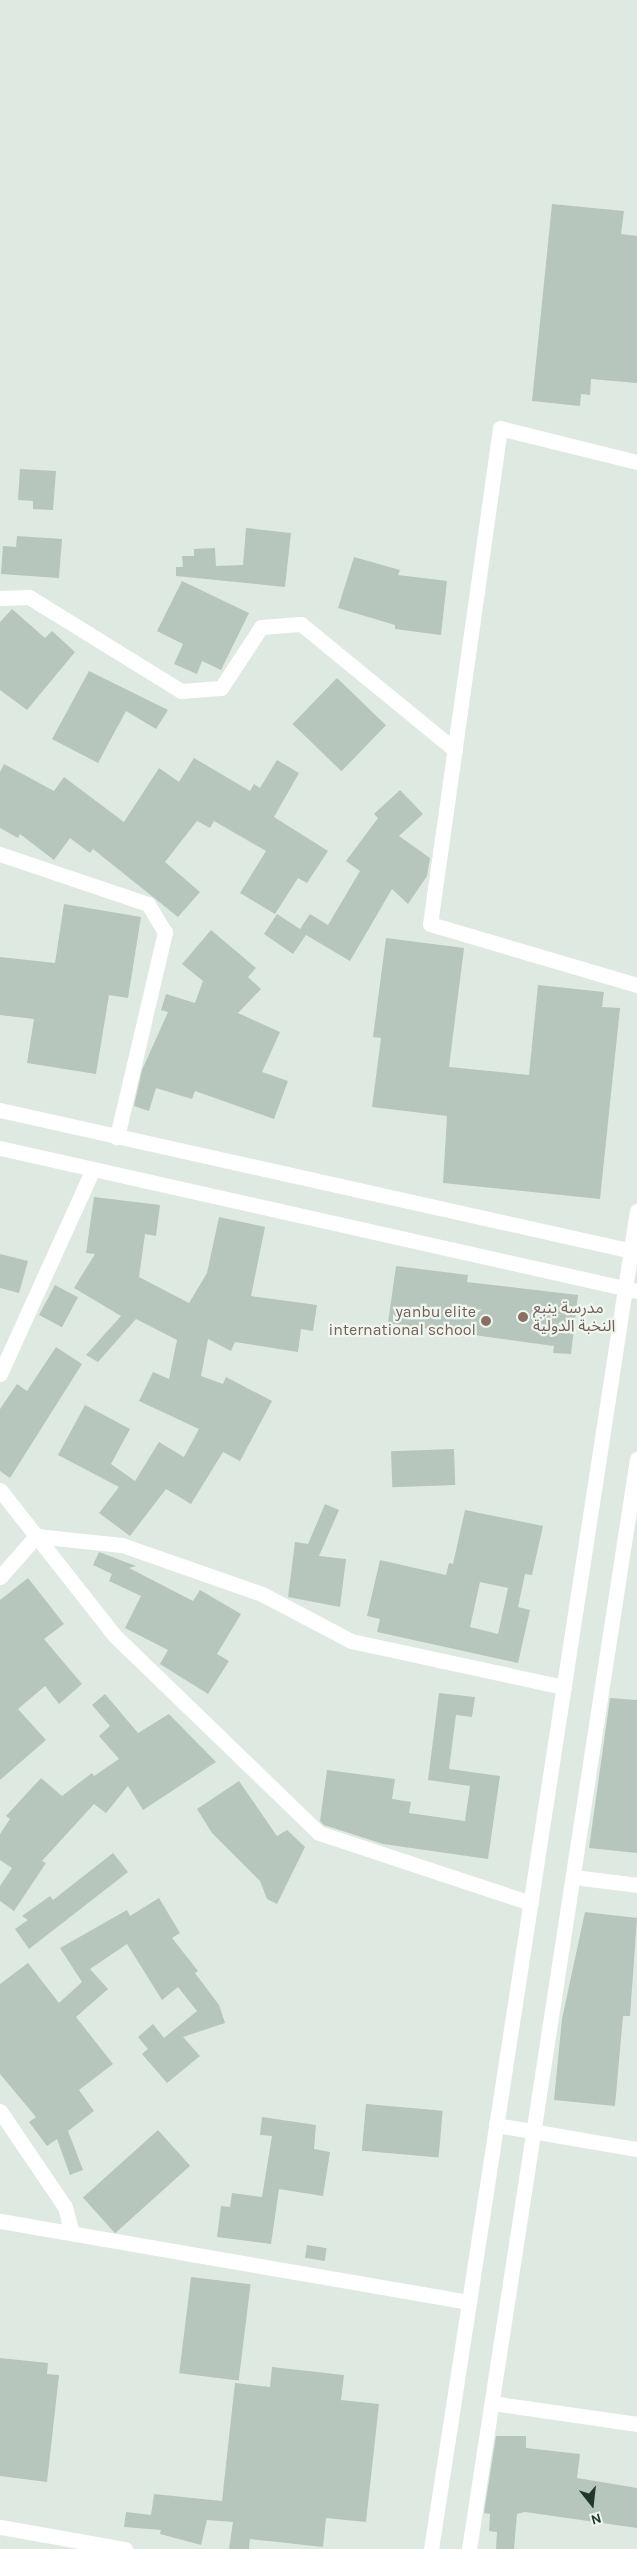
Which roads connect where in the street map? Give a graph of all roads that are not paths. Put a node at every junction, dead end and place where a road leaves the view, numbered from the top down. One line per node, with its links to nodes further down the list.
1 (637, 462): 3 (street)
2 (0, 598): 3 (street)
3 (455, 750): 5 (street)
4 (0, 854): 7 (street)
5 (637, 985)
6 (0, 1110): 7 (street)
7 (117, 1137): 11 (street)
8 (0, 1148): 9 (street)
9 (93, 1169): 12 (street); 13 (street)
10 (637, 1211): 11 (street)
11 (634, 1252): 12 (street)
12 (631, 1290): 19 (street)
13 (0, 1374)
14 (637, 1459): 15 (street)
15 (635, 1479): 20 (street)
16 (0, 1490): 17 (street)
17 (36, 1536): 18 (street); 19 (street); 22 (street)
18 (0, 1577)
19 (564, 1687): 22 (street)
20 (573, 1876): 21 (street); 25 (street)
21 (637, 1886)
22 (531, 1903): 24 (street)
23 (0, 2111): 28 (street)
24 (496, 2125): 25 (street); 29 (street)
25 (533, 2133): 26 (street); 30 (street)
26 (637, 2149)
27 (0, 2220): 28 (street)
28 (72, 2233): 29 (street)
29 (469, 2302): 34 (street)
30 (492, 2403): 31 (street); 35 (street)
31 (637, 2424)
32 (0, 2527): 33 (street)
33 (125, 2549)
34 (431, 2549)
35 (469, 2549)

